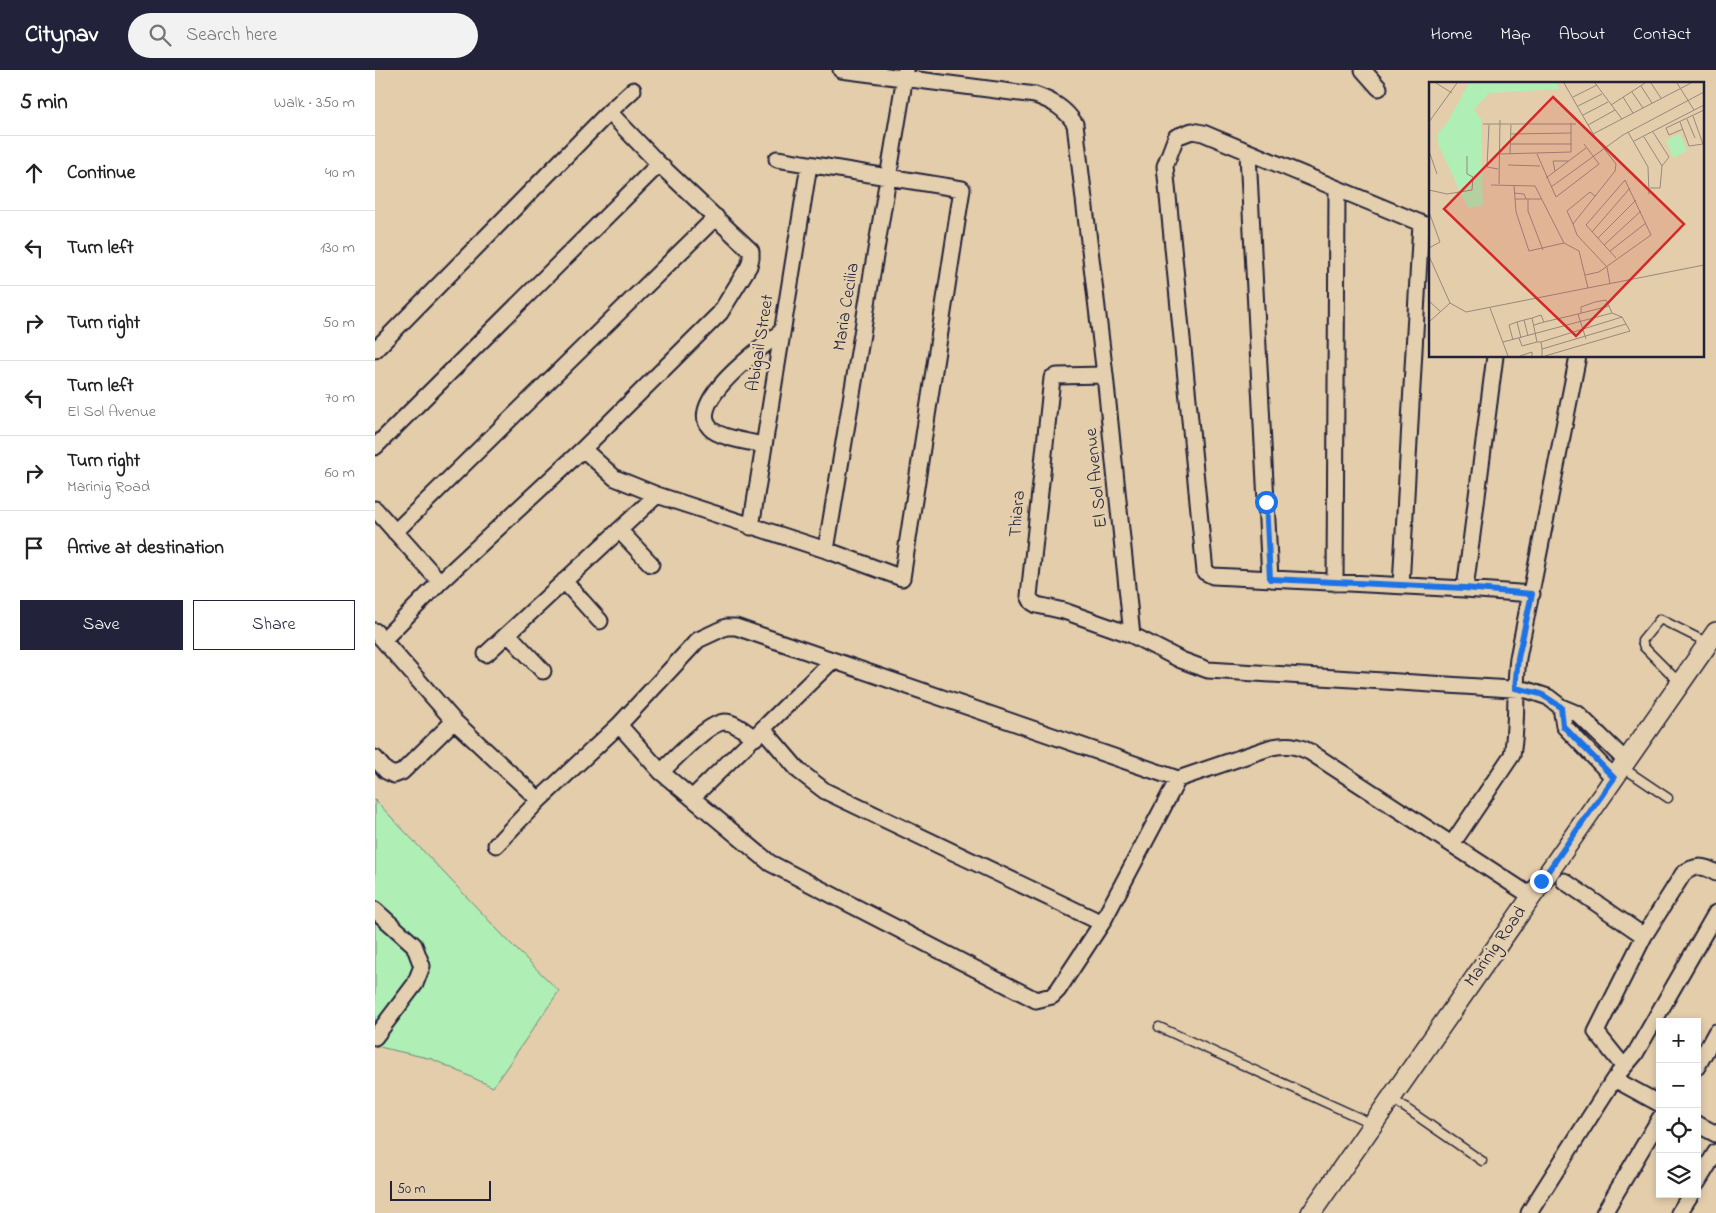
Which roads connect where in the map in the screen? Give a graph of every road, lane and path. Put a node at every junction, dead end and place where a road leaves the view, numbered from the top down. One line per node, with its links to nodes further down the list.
1 (841, 70): 3 (street, El Sol Avenue)
2 (1363, 70): 4 (street)
3 (905, 74): 11 (street, Maria Cecilia); 19 (street, El Sol Avenue)
4 (1379, 88)
5 (633, 90): 6 (street)
6 (609, 112): 9 (street); 16 (street)
7 (1248, 154): 12 (street); 30 (street); 30 (street)
8 (777, 159): 10 (street)
9 (659, 164): 13 (street); 21 (street)
10 (809, 165): 11 (street); 15 (street, Abigail Street)
11 (887, 176): 28 (street, Maria Cecilia); 28 (street)
12 (1337, 189): 14 (street); 33 (street)
13 (716, 217): 22 (street); 27 (street)
14 (1425, 225): 34 (street)
15 (782, 331): 20 (street, Abigail Street); 20 (street)
16 (375, 350)
17 (1495, 358): 35 (street)
18 (1578, 358): 36 (street)
19 (1105, 375): 39 (street, El Sol Avenue); 39 (street, Thiara)
20 (764, 446): 25 (street, Abigail Street)
21 (375, 447)
22 (583, 449): 23 (street); 31 (street)
23 (657, 495): 25 (street); 26 (street)
24 (375, 509): 27 (street)
25 (751, 527): 28 (street)
26 (619, 530): 29 (street); 32 (street)
27 (395, 532): 31 (street)
28 (826, 550)
29 (651, 564)
30 (1270, 579): 33 (street)
31 (440, 582): 40 (street)
32 (564, 582): 37 (street); 38 (street)
33 (1335, 583): 34 (street)
34 (1401, 586): 35 (street)
35 (1465, 588): 36 (street)
36 (1532, 594): 46 (street)
37 (600, 622)
38 (508, 634): 42 (street); 44 (street)
39 (1132, 635): 46 (street)
40 (379, 636): 48 (street)
41 (1712, 637): 45 (street, Marinig Road); 45 (lane)
42 (486, 654)
43 (832, 661): 49 (street); 51 (street); 56 (street)
44 (543, 671)
45 (1680, 683): 54 (street, Marinig Road)
46 (1515, 688): 47 (street); 60 (street)
47 (1561, 707): 50 (street); 52 (street)
48 (454, 721): 53 (street); 59 (street)
49 (619, 725): 55 (street); 59 (street)
50 (1595, 731): 52 (lane); 54 (street)
51 (760, 734): 55 (street); 57 (street); 67 (street)
52 (1582, 744): 54 (street)
53 (375, 758)
54 (1621, 769): 58 (lane); 64 (street, Marinig Road)
55 (661, 772): 57 (street)
56 (1178, 779): 60 (street); 67 (street)
57 (693, 798): 67 (street)
58 (1668, 798)
59 (539, 800): 61 (street)
60 (1452, 844): 64 (street)
61 (496, 845)
62 (1716, 873): 68 (street)
63 (1564, 881): 68 (street)
64 (1531, 896): 75 (street, Marinig Road)
65 (375, 910): 71 (street)
66 (1716, 913): 73 (street)
67 (1102, 923)
68 (1644, 936): 73 (street)
69 (1159, 1027): 77 (lane)
70 (1716, 1032): 72 (street)
71 (375, 1037)
72 (1699, 1063)
73 (1624, 1067): 74 (street)
74 (1614, 1079): 76 (street); 86 (street)
75 (1391, 1098): 77 (street, Marinig Road); 82 (lane)
76 (1656, 1102)
77 (1373, 1124): 85 (street, Marinig Road)
78 (1656, 1125): 87 (street)
79 (1701, 1126): 80 (street)
80 (1716, 1134)
81 (1716, 1152): 83 (street)
82 (1482, 1161)
83 (1701, 1176)
84 (1688, 1198): 88 (street)
85 (1311, 1213)
86 (1529, 1213)
87 (1604, 1213)
88 (1679, 1213)

